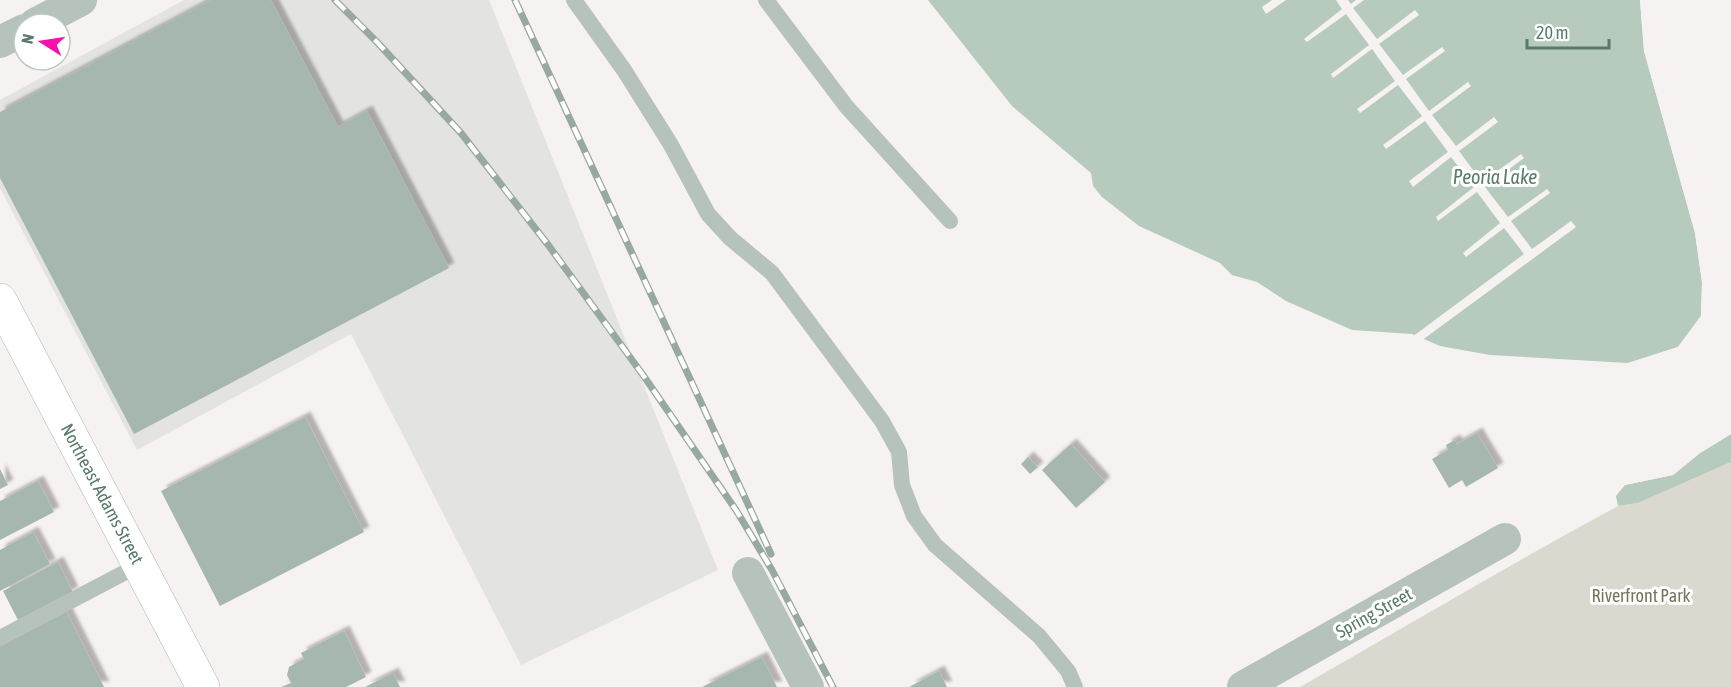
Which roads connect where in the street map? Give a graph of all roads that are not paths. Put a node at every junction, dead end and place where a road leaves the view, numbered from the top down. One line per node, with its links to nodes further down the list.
1 (81, 0): 4 (street)
2 (574, 0): 13 (lane)
3 (766, 0): 5 (lane)
4 (58, 12)
5 (950, 221)
6 (0, 300): 8 (main road, Northeast Adams Street)
7 (1505, 539): 14 (street, Spring Street)
8 (139, 565): 10 (lane); 11 (main road, Northeast Adams Street)
9 (748, 573): 12 (street)
10 (0, 638)
11 (203, 687)
12 (808, 687)
13 (1075, 687)
14 (1243, 687)

